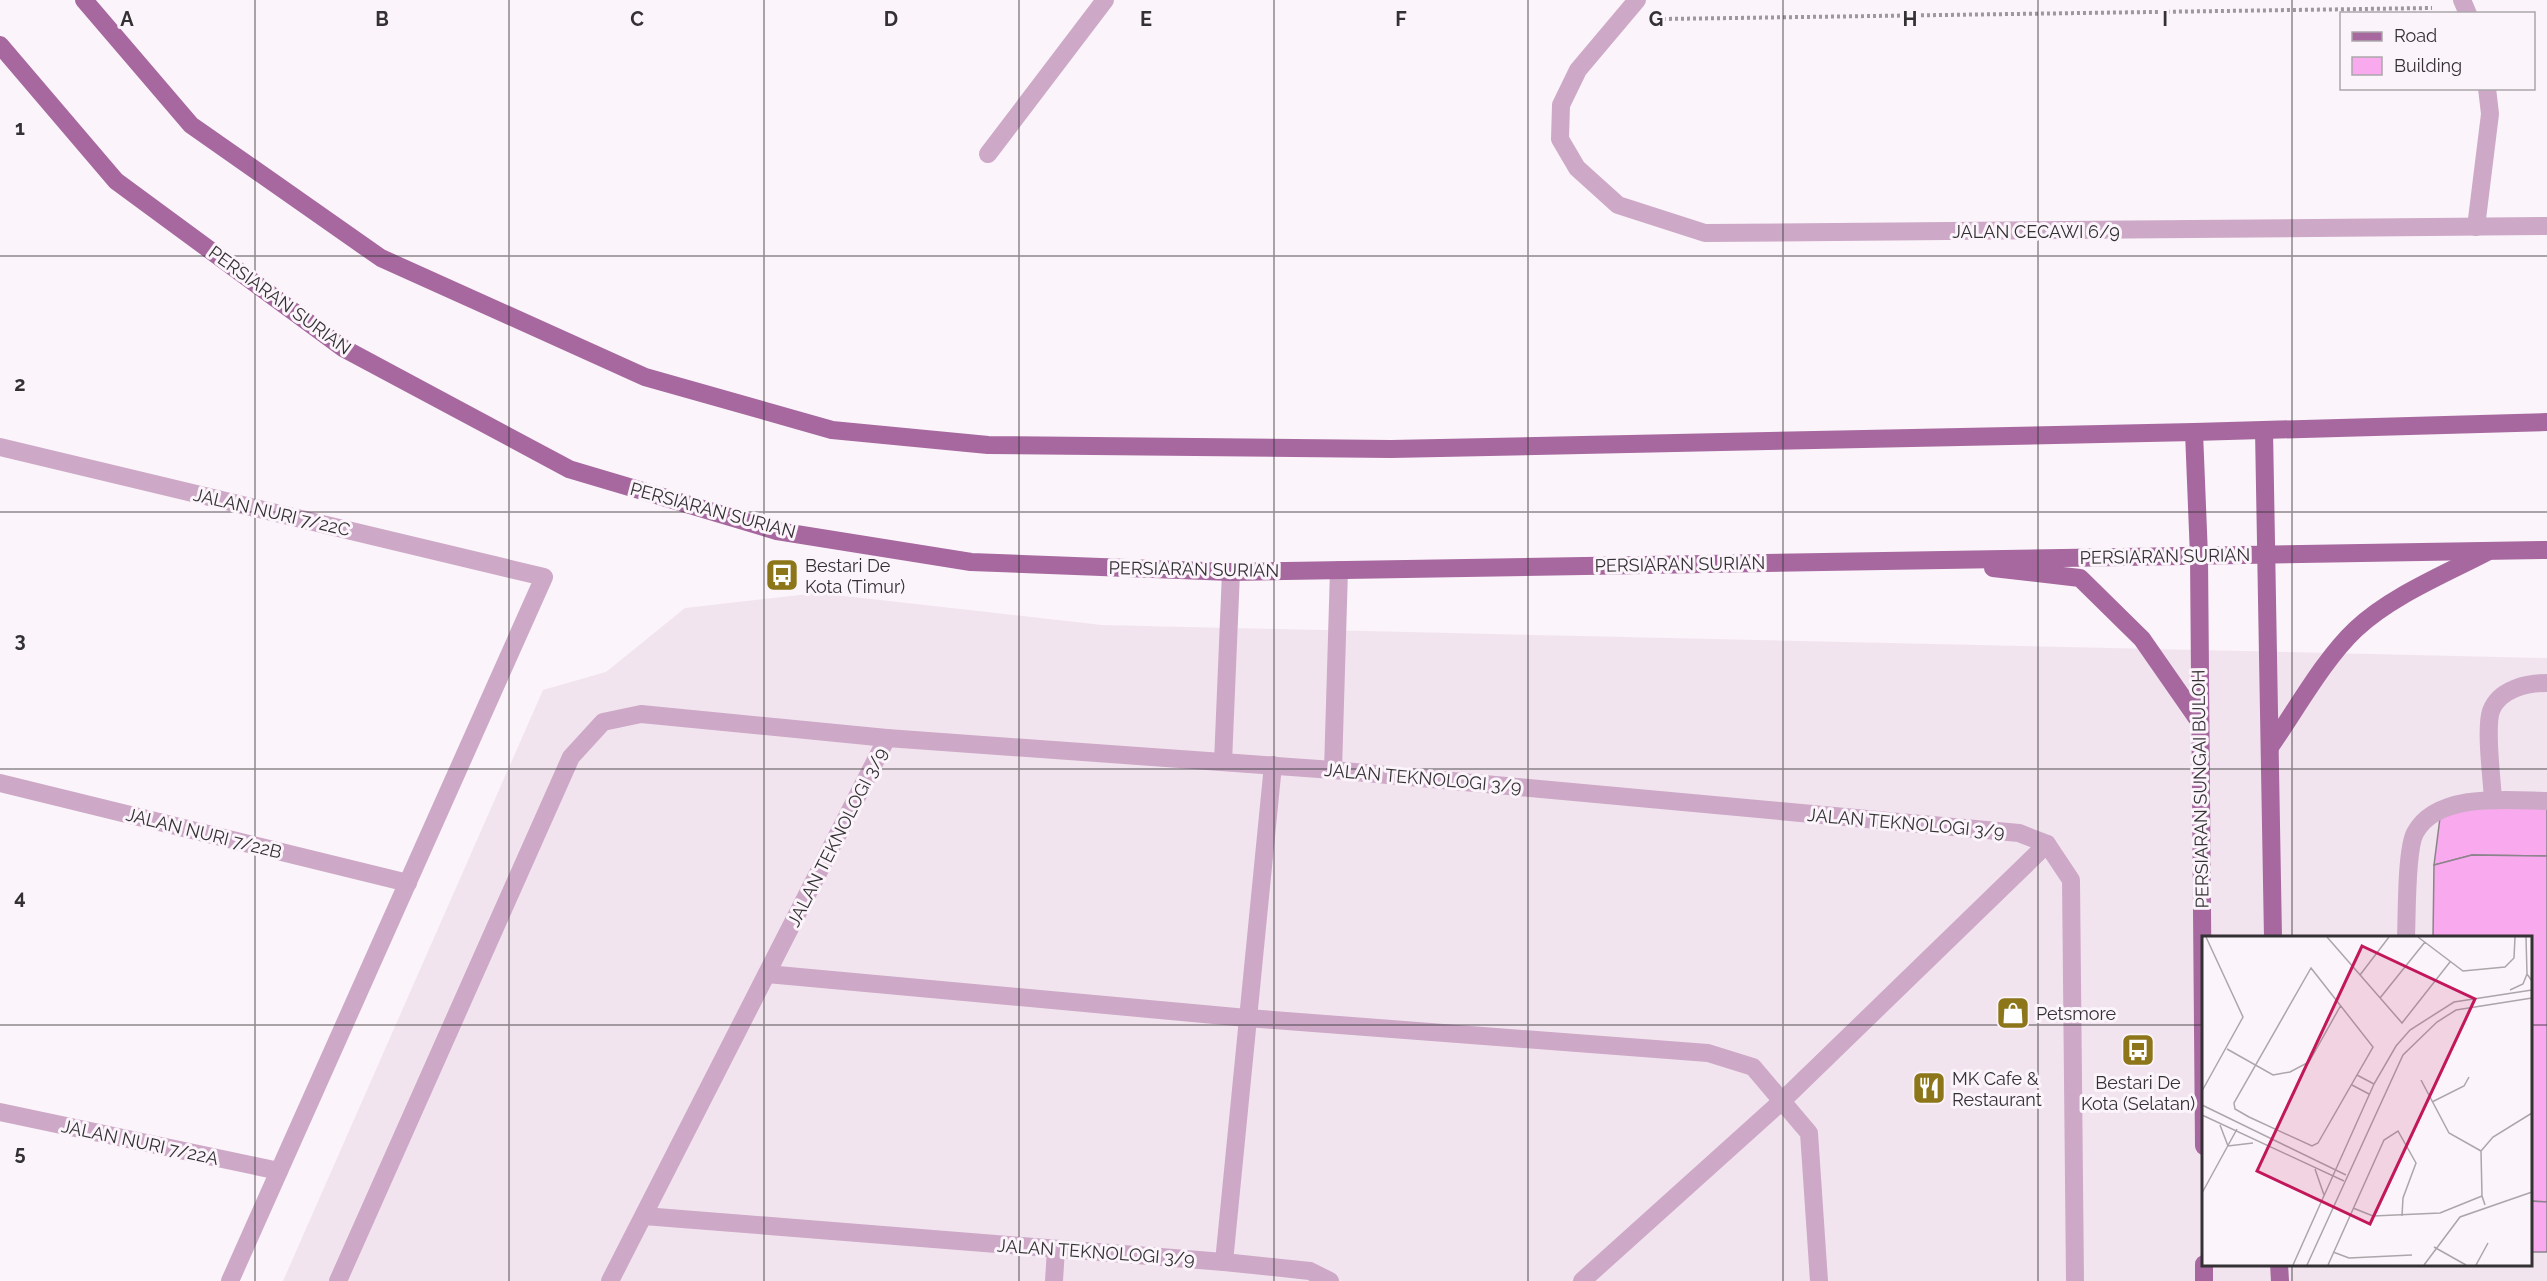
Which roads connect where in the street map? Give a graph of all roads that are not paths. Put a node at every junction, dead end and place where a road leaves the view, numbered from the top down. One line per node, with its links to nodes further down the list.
1 (84, 0): 11 (main road)
2 (1105, 0): 6 (street)
3 (1637, 0): 8 (street, JALAN CECAWI 6/9)
4 (0, 45): 19 (main road, PERSIARAN SURIAN)
5 (2487, 90): 8 (street)
6 (988, 154)
7 (2547, 226): 8 (street, JALAN CECAWI 6/9)
8 (2476, 227)
9 (2547, 422): 10 (main road)
10 (2264, 430): 11 (main road); 15 (main road)
11 (2194, 432): 16 (main road, PERSIARAN SUNGAI BULOH)
12 (0, 447): 31 (street, JALAN NURI 7/22C)
13 (2547, 550): 14 (main road, PERSIARAN SURIAN)
14 (2489, 551): 15 (main road, PERSIARAN SURIAN); 23 (main road)
15 (2266, 554): 16 (main road, PERSIARAN SURIAN); 23 (main road)
16 (2199, 556): 17 (main road, PERSIARAN SURIAN); 21 (main road, PERSIARAN SUNGAI BULOH)
17 (1919, 560): 18 (main road, PERSIARAN SURIAN); 21 (main road)
18 (1339, 570): 19 (main road, PERSIARAN SURIAN); 26 (street)
19 (1231, 572): 24 (street)
20 (2547, 683): 28 (street)
21 (2199, 721): 35 (main road, PERSIARAN SUNGAI BULOH)
22 (887, 738): 24 (street, JALAN TEKNOLOGI 3/9); 34 (street, JALAN TEKNOLOGI 3/9); 45 (street)
23 (2270, 747): 32 (main road)
24 (1223, 762): 25 (street, JALAN TEKNOLOGI 3/9)
25 (1273, 765): 26 (street, JALAN TEKNOLOGI 3/9); 36 (street)
26 (1333, 770): 30 (street, JALAN TEKNOLOGI 3/9)
27 (0, 783): 31 (street, JALAN NURI 7/22B)
28 (2493, 800): 29 (street); 33 (street)
29 (2547, 801)
30 (2047, 844): 37 (street); 51 (street)
31 (408, 883): 39 (street)
32 (2273, 936)
33 (2406, 936)
34 (767, 974): 36 (street); 40 (street, JALAN TEKNOLOGI 3/9)
35 (2202, 976)
36 (1247, 1018): 37 (street); 42 (street)
37 (1782, 1101): 49 (street); 50 (street)
38 (0, 1112): 39 (street, JALAN NURI 7/22A)
39 (279, 1171): 44 (street)
40 (644, 1216): 41 (street, JALAN TEKNOLOGI 3/9); 46 (street, JALAN TEKNOLOGI 3/9)
41 (1056, 1249): 42 (street, JALAN TEKNOLOGI 3/9); 47 (street)
42 (1224, 1262): 48 (street, JALAN TEKNOLOGI 3/9)
43 (2279, 1266): 52 (main road)
44 (230, 1281)
45 (338, 1281)
46 (610, 1281)
47 (1053, 1281)
48 (1330, 1281)
49 (1582, 1281)
50 (1819, 1281)
51 (2075, 1281)
52 (2280, 1281)

